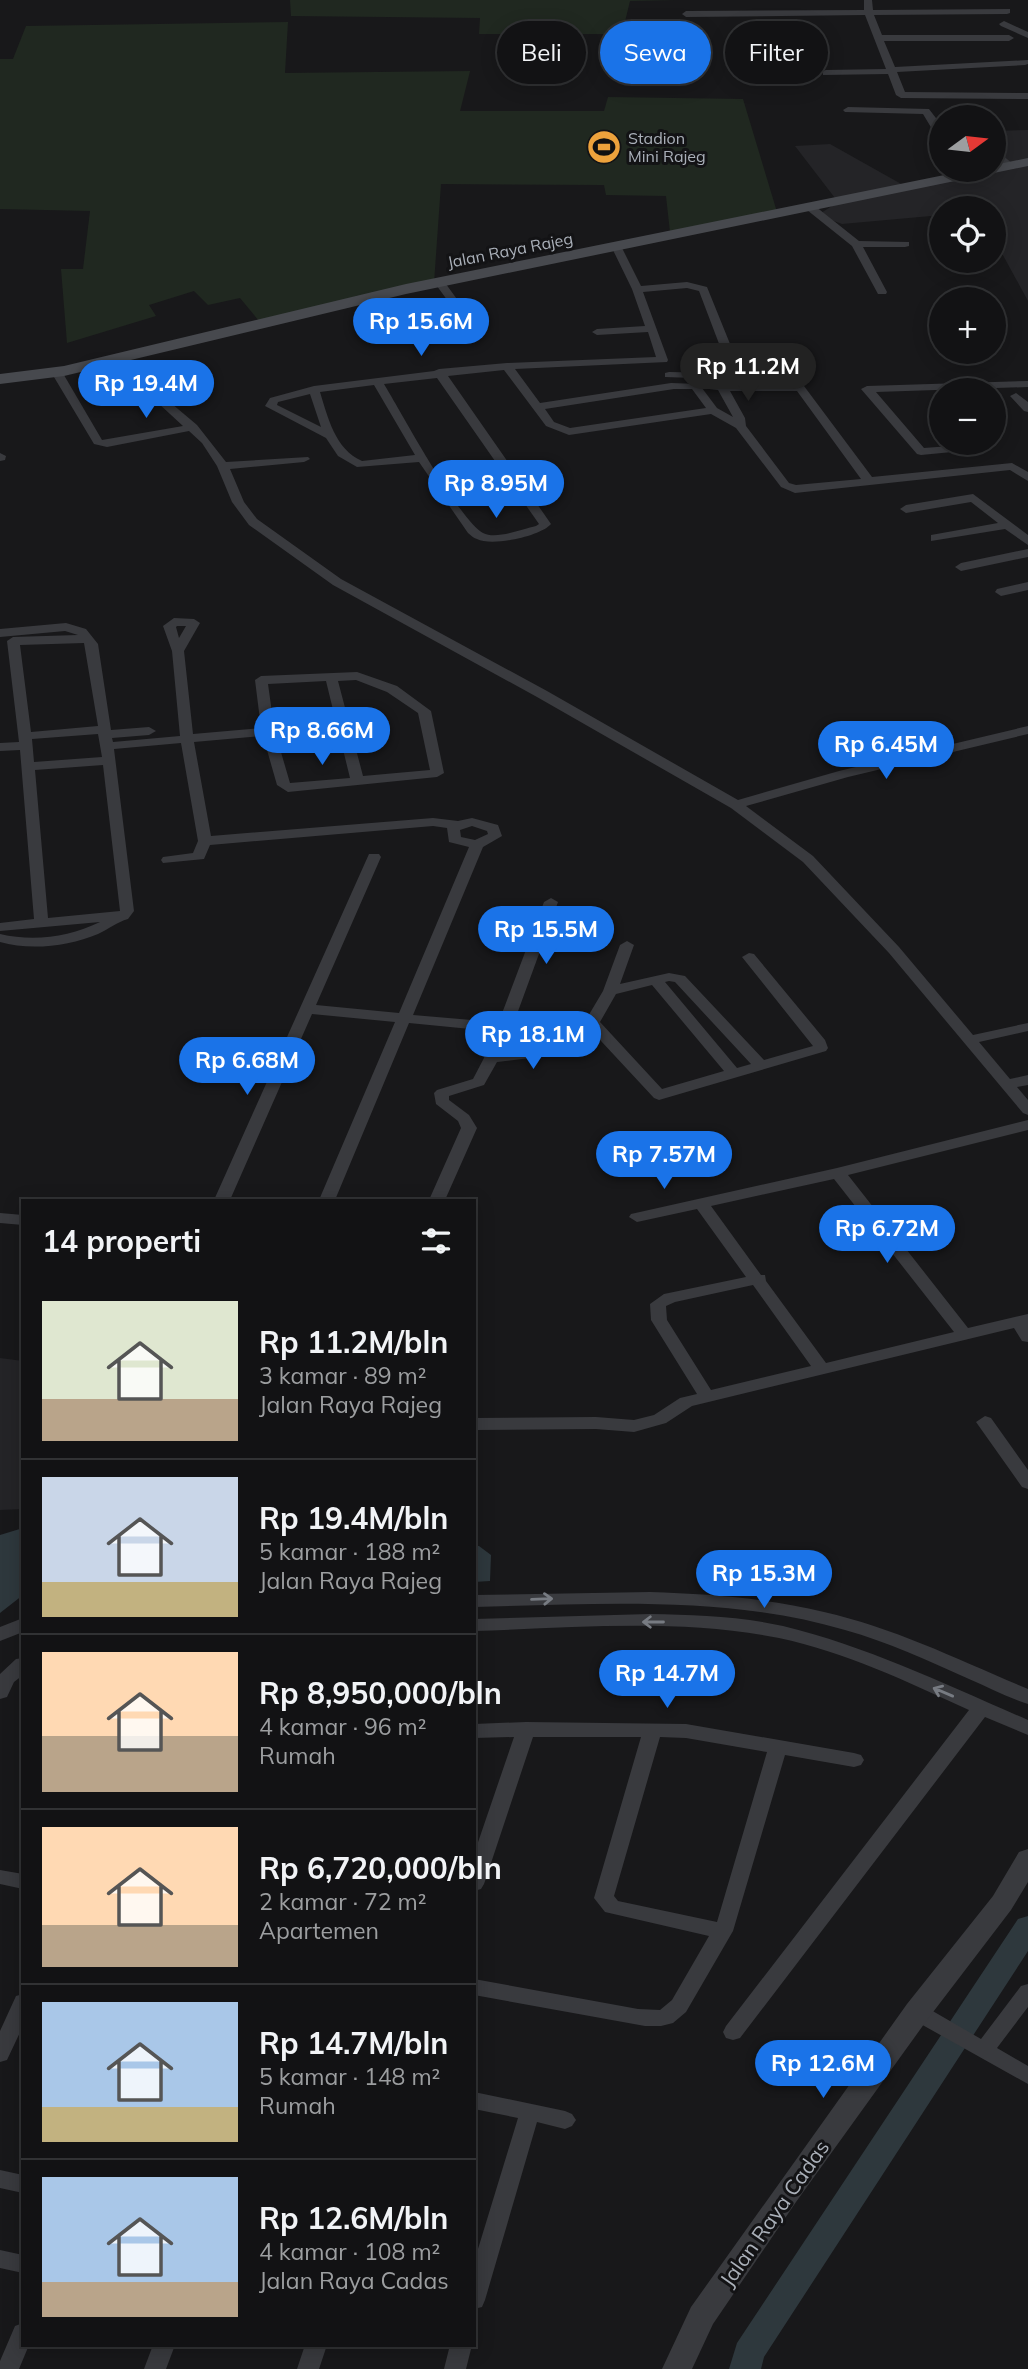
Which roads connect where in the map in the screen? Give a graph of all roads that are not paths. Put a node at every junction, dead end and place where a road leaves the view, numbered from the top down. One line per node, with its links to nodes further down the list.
1 (868, 0): 4 (street)
2 (1003, 0): 3 (street)
3 (1007, 11): 4 (street); 6 (street)
4 (869, 13): 5 (street); 8 (street)
5 (686, 14)
6 (1004, 24): 7 (street); 9 (street)
7 (1028, 35)
8 (881, 38): 9 (street); 10 (street)
9 (1019, 53): 10 (street)
10 (893, 70): 11 (street); 12 (street)
11 (828, 73)
12 (1028, 96)
13 (848, 110): 14 (street)
14 (929, 116)
15 (1006, 157): 16 (street)
16 (1023, 165): 17 (main road, Jalan Raya Rajeg)
17 (811, 208): 18 (street); 20 (main road, Jalan Raya Rajeg)
18 (856, 244): 19 (street); 23 (street)
19 (905, 244)
20 (617, 247): 21 (main road, Jalan Raya Rajeg); 22 (street)
21 (439, 282): 24 (street); 28 (main road, Jalan Raya Rajeg)
22 (638, 289): 25 (street); 34 (street)
23 (882, 292)
24 (466, 317)
25 (650, 329): 26 (street); 27 (street)
26 (597, 332)
27 (663, 360): 29 (street); 34 (street)
28 (109, 361): 30 (main road, Jalan Raya Rajeg); 46 (street)
29 (507, 366): 31 (street); 42 (street)
30 (57, 372): 32 (main road, Jalan Raya Rajeg); 46 (street)
31 (439, 372): 33 (street); 49 (street)
32 (0, 380)
33 (376, 380): 39 (street); 49 (street)
34 (670, 381): 36 (street); 42 (street)
35 (1028, 384): 37 (street)
36 (695, 386): 38 (street); 44 (street)
37 (1006, 386)
38 (722, 387): 45 (street); 55 (street)
39 (314, 389): 47 (street); 47 (street)
40 (929, 392): 48 (street)
41 (1016, 396): 43 (street)
42 (538, 407): 44 (street)
43 (1028, 409)
44 (712, 410): 45 (street)
45 (740, 426): 55 (street)
46 (192, 427): 52 (street)
47 (330, 436): 49 (street)
48 (929, 452)
49 (422, 458)
50 (304, 459): 52 (street)
51 (1028, 464): 53 (street)
52 (223, 466): 78 (street)
53 (1012, 466): 54 (street); 55 (street)
54 (1028, 478)
55 (869, 482)
56 (906, 509): 57 (street)
57 (1007, 525): 58 (street); 59 (street)
58 (935, 538)
59 (1028, 541)
60 (1028, 553): 61 (street)
61 (961, 566)
62 (1028, 586): 63 (street)
63 (1001, 592)
64 (0, 633): 65 (street)
65 (87, 639): 66 (street); 74 (street)
66 (6, 642): 73 (street)
67 (178, 651): 72 (street)
68 (331, 677): 69 (street); 70 (street); 77 (street)
69 (343, 725): 70 (street); 77 (street)
70 (267, 727): 72 (street); 77 (street)
71 (1028, 730): 78 (street)
72 (186, 733): 74 (street); 80 (street)
73 (25, 741): 74 (street); 75 (street); 76 (street)
74 (106, 743): 76 (street); 85 (street)
75 (0, 747)
76 (27, 767): 86 (street)
77 (358, 781)
78 (736, 805): 98 (street)
79 (458, 825): 80 (street); 81 (street); 81 (street)
80 (205, 841): 83 (street)
81 (477, 845): 94 (street)
82 (374, 857): 93 (street)
83 (168, 860)
84 (551, 902): 95 (street)
85 (116, 916): 86 (street); 88 (street)
86 (41, 923): 87 (street)
87 (0, 927)
88 (0, 939)
89 (628, 945): 92 (street)
90 (749, 957): 101 (street)
91 (655, 980): 92 (street); 101 (street); 102 (street)
92 (610, 991): 96 (street)
93 (306, 1009): 94 (street); 108 (street)
94 (406, 1018): 95 (street); 109 (street)
95 (504, 1023): 96 (street); 100 (street)
96 (592, 1023): 102 (street)
97 (1028, 1027): 98 (street)
98 (970, 1040): 104 (street)
99 (570, 1049): 100 (street)
100 (492, 1058): 110 (street)
101 (760, 1065): 102 (street)
102 (734, 1073)
103 (1028, 1080): 104 (street)
104 (1007, 1084): 105 (street)
105 (1028, 1110)
106 (1028, 1125): 107 (street)
107 (838, 1172): 111 (street); 117 (street)
108 (222, 1199)
109 (327, 1199)
110 (437, 1199)
111 (701, 1202): 112 (street); 115 (street)
112 (636, 1217)
113 (0, 1218): 114 (street)
114 (21, 1220)
115 (759, 1279): 119 (street); 120 (street)
116 (1023, 1320): 117 (street); 118 (street)
117 (965, 1335): 119 (street)
118 (1028, 1337)
119 (822, 1369): 120 (street)
120 (707, 1397): 122 (street)
121 (985, 1422): 123 (street)
122 (476, 1424)
123 (1028, 1483)
124 (476, 1601): 130 (street, one-way to 130)
125 (21, 1625): 127 (street)
126 (476, 1625): 131 (street, one-way to 126)
127 (0, 1635)
128 (21, 1666): 129 (street)
129 (0, 1692)
130 (1028, 1698)
131 (981, 1708): 132 (street); 147 (street)
132 (1028, 1728)
133 (526, 1729): 134 (street); 135 (street); 140 (street)
134 (653, 1729): 136 (street); 142 (street)
135 (476, 1731)
136 (778, 1747): 137 (street); 142 (street)
137 (855, 1760)
138 (1028, 1859): 146 (street, Jalan Raya Cadas)
139 (0, 1877): 141 (street)
140 (476, 1878)
141 (21, 1881)
142 (723, 1931): 143 (street)
143 (476, 1987)
144 (1028, 1992): 148 (street)
145 (21, 2005): 149 (street)
146 (922, 2016): 148 (street); 167 (street, Jalan Raya Cadas)
147 (733, 2032)
148 (984, 2050): 150 (street)
149 (0, 2054)
150 (1028, 2076)
151 (476, 2101): 152 (street)
152 (530, 2112): 153 (street); 158 (street)
153 (565, 2120)
154 (0, 2179): 155 (street)
155 (21, 2184)
156 (0, 2259): 157 (street)
157 (21, 2264)
158 (476, 2293)
159 (21, 2338): 163 (street)
160 (163, 2347): 164 (street)
161 (315, 2347): 165 (street)
162 (460, 2347): 166 (street)
163 (8, 2369)
164 (155, 2369)
165 (308, 2369)
166 (454, 2369)
167 (677, 2369)

